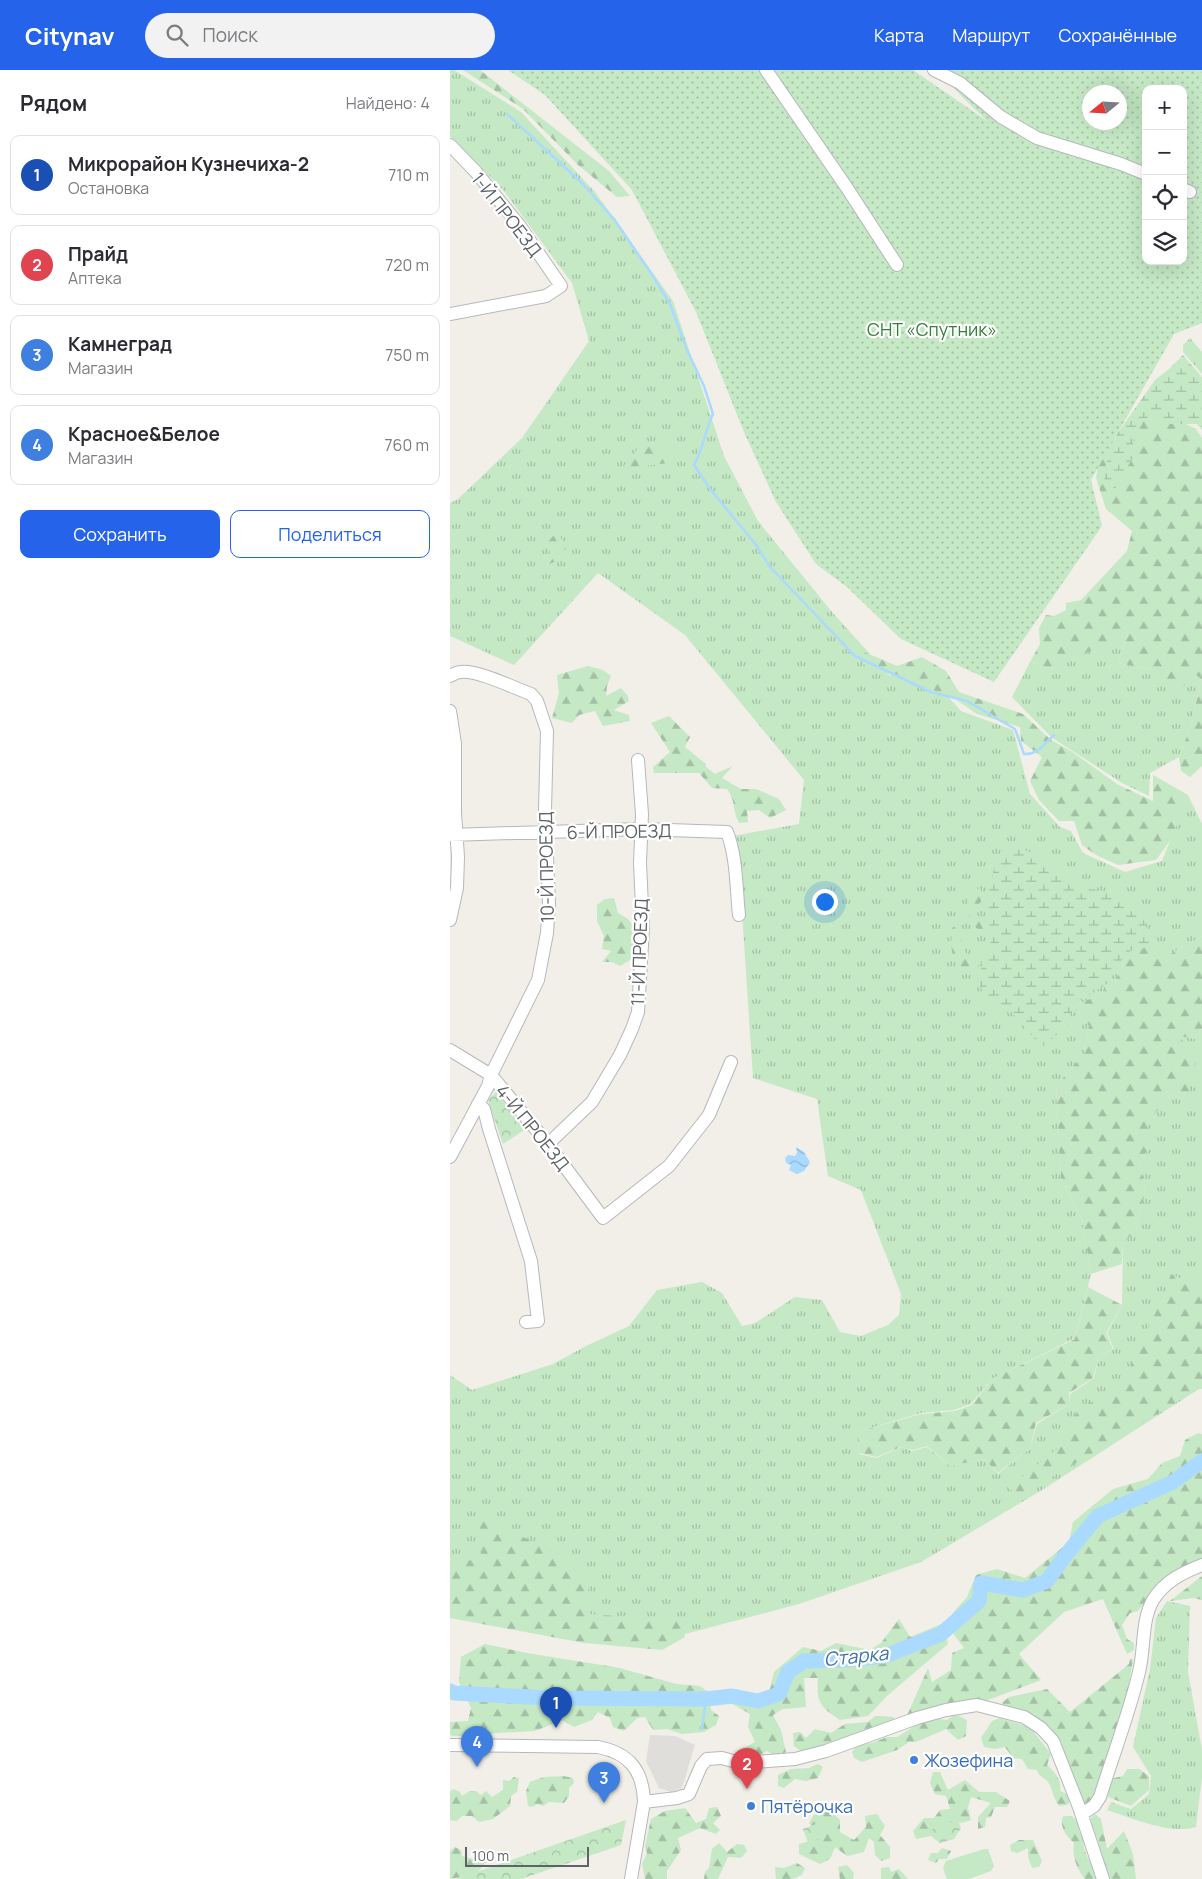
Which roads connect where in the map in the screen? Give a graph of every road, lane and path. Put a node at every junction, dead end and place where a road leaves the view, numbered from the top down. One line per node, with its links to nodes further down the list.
1 (766, 70): 5 (street)
2 (934, 70): 4 (street)
3 (450, 145): 6 (street, 1-Й ПРОЕЗД)
4 (1142, 172)
5 (897, 265)
6 (450, 314)
7 (450, 676): 11 (street, 10-Й ПРОЕЗД)
8 (450, 711): 12 (street)
9 (638, 760): 10 (street, 11-Й ПРОЕЗД)
10 (640, 829): 11 (street, 6-Й ПРОЕЗД); 13 (street, 6-Й ПРОЕЗД); 19 (street, 11-Й ПРОЕЗД)
11 (546, 832): 12 (street, 6-Й ПРОЕЗД); 17 (street, 10-Й ПРОЕЗД)
12 (453, 835): 14 (street)
13 (739, 915)
14 (450, 920)
15 (450, 1050): 17 (street, 4-Й ПРОЕЗД)
16 (731, 1062): 19 (street, 4-Й ПРОЕЗД)
17 (491, 1075): 18 (street, 10-Й ПРОЕЗД); 19 (street, 4-Й ПРОЕЗД)
18 (478, 1104): 20 (street, 10-Й ПРОЕЗД); 21 (street)
19 (548, 1144)
20 (450, 1157)
21 (526, 1322)
22 (1202, 1565): 25 (street)
23 (450, 1745): 24 (street)
24 (644, 1802): 25 (street); 26 (street)
25 (1082, 1814): 27 (street)
26 (631, 1879)
27 (1103, 1879)

